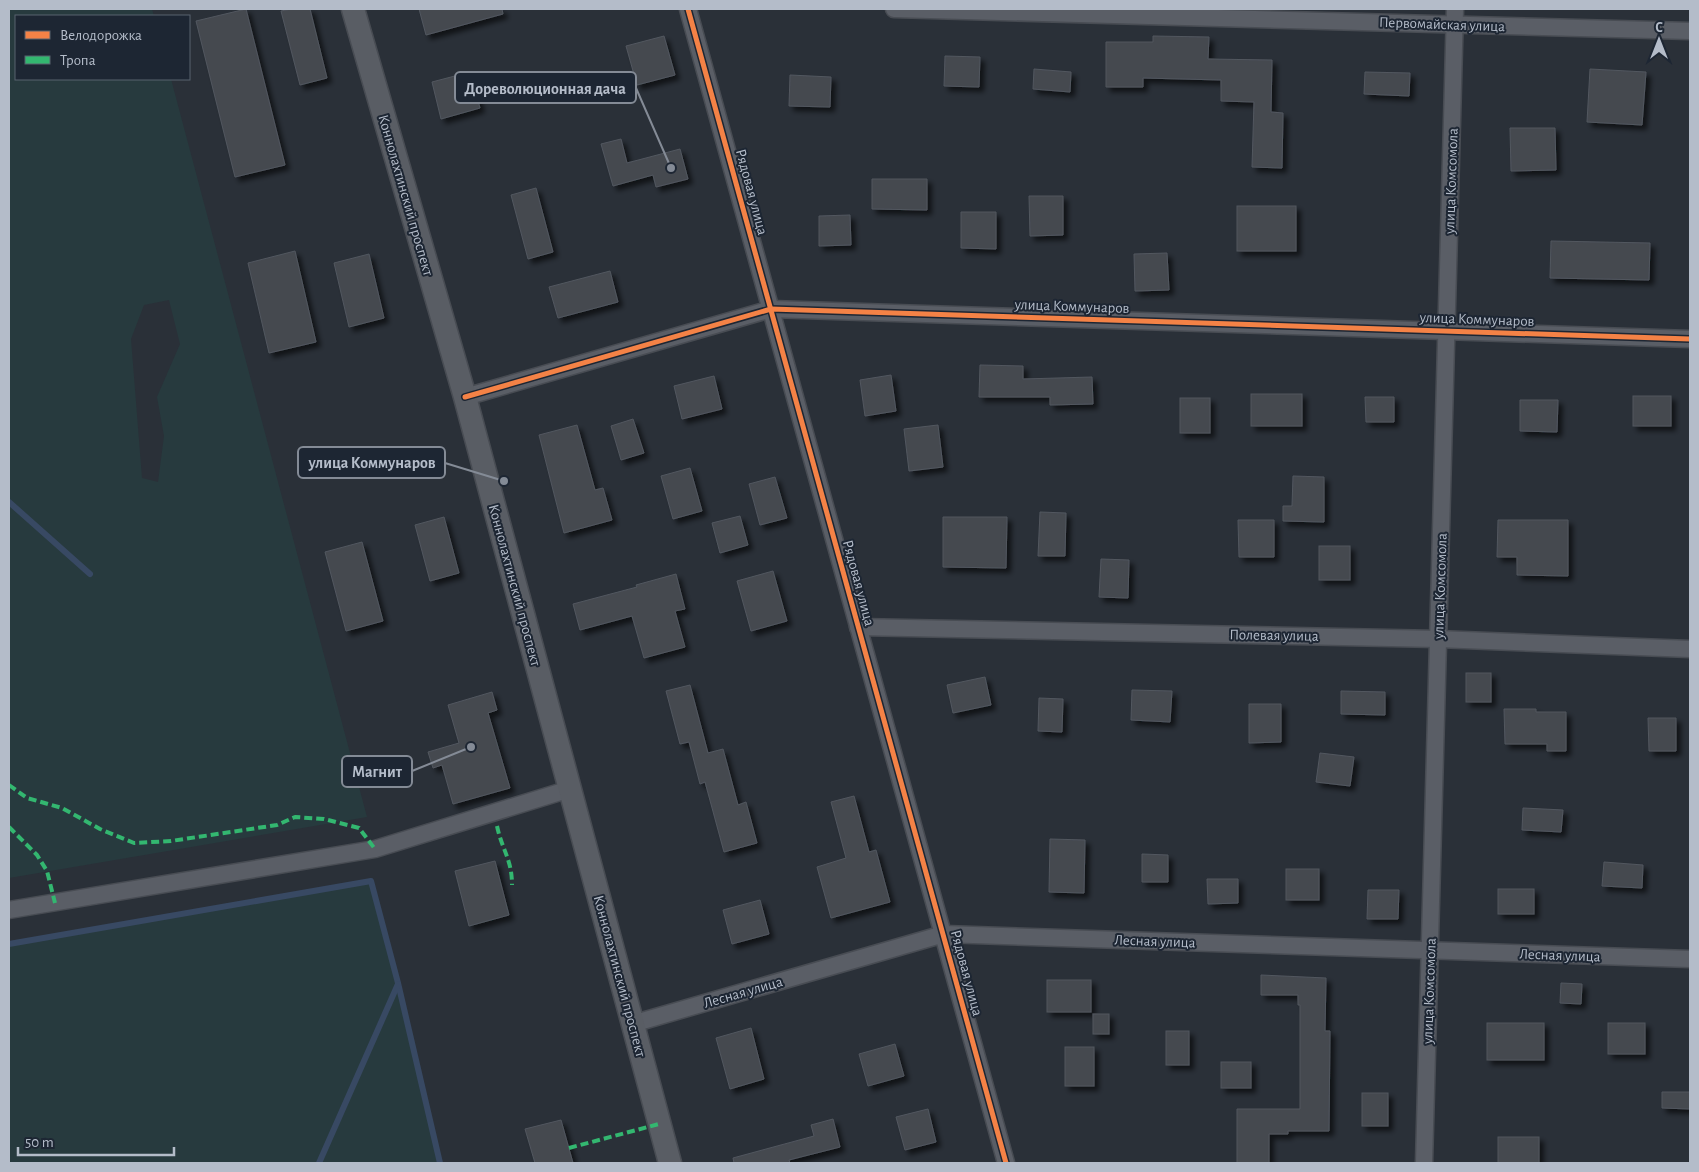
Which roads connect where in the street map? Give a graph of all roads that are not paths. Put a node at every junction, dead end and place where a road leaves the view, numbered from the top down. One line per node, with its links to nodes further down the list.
1 (352, 9): 9 (main road, Коннолахтинский проспект)
2 (688, 9): 6 (street, Рядовая улица)
3 (894, 9): 4 (street, Первомайская улица)
4 (1455, 16): 5 (street, Первомайская улица); 7 (street, улица Комсомола)
5 (1690, 31)
6 (771, 309): 7 (street, улица Коммунаров); 9 (street, улица Коммунаров); 10 (street, Рядовая улица)
7 (1447, 331): 8 (street, улица Коммунаров); 11 (street, улица Комсомола)
8 (1690, 339)
9 (465, 397): 13 (main road, Коннолахтинский проспект)
10 (858, 627): 11 (street, Полевая улица); 15 (street, Рядовая улица)
11 (1438, 639): 12 (street, Полевая улица); 16 (street, улица Комсомола)
12 (1690, 649)
13 (570, 789): 14 (street); 18 (main road, Коннолахтинский проспект)
14 (9, 910)
15 (944, 934): 16 (street, Лесная улица); 18 (street, Лесная улица); 20 (street, Рядовая улица)
16 (1430, 950): 17 (street, Лесная улица); 21 (street, улица Комсомола)
17 (1690, 959)
18 (632, 1024): 19 (main road, Коннолахтинский проспект)
19 (670, 1163)
20 (1006, 1163)
21 (1424, 1163)

